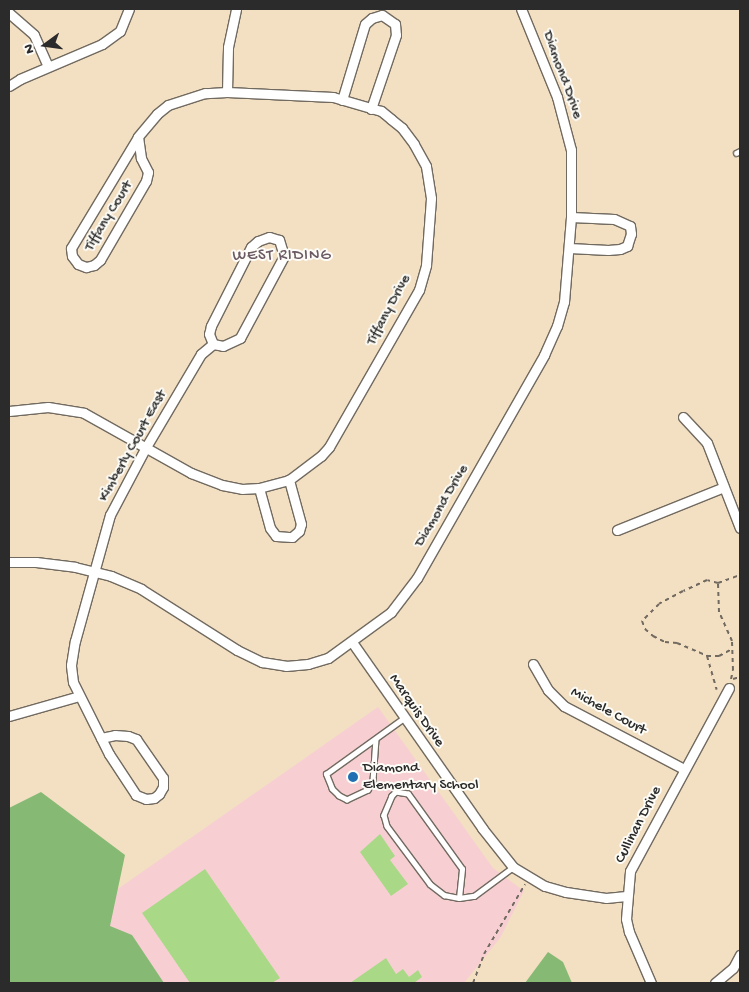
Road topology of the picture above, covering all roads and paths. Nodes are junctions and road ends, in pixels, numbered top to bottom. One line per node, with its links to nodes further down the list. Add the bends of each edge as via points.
1 (129, 9): 5 (street, via 120,30 102,44)
2 (236, 9): 7 (street, via 228,47)
3 (521, 9): 11 (street, Diamond Drive, via 558,97 568,132 572,168)
4 (9, 13): 5 (street, via 34,35)
5 (48, 66): 6 (street)
6 (9, 86)
7 (227, 92): 8 (street, Tiffany Drive); 10 (street, Tiffany Court, via 205,93 168,105)
8 (342, 100): 9 (street, Tiffany Drive); 9 (street, via 365,24 382,15 395,24 396,35)
9 (371, 109): 17 (street, Tiffany Drive, via 381,111 402,128 426,166 431,198 426,264 419,290 329,447)
10 (138, 138): 10 (street, Tiffany Court, via 71,248 78,264 86,267 100,260 146,181 148,172 141,158)
11 (571, 217): 12 (street, Diamond Drive); 12 (street, via 614,218 630,226 631,234 628,246 620,249)
12 (569, 248): 26 (street, Diamond Drive, via 564,302 544,355 417,578 391,612)
13 (213, 344): 13 (street, via 223,346 240,338 284,256 279,240 269,237 252,247 211,326 209,334); 16 (street, Kimberly Court East, via 201,354)
14 (9, 410): 16 (street, Tiffany Drive, via 48,407 84,413)
15 (684, 417): 18 (street, via 707,443)
16 (146, 447): 19 (street, Tiffany Drive, via 191,473 222,486); 23 (street, Kimberly Court East, via 110,515)
17 (289, 480): 19 (street, Tiffany Drive); 19 (street, via 300,524 299,531 292,537 276,536 270,528)
18 (724, 487): 20 (street); 21 (street)
19 (260, 488)
20 (740, 528)
21 (617, 530)
22 (9, 562): 23 (street, Diamond Drive, via 36,562)
23 (93, 571): 26 (street, Diamond Drive, via 141,589 237,650 262,662 286,666 308,664 328,658); 32 (street, Kimberly Court East, via 74,641 71,665)
24 (740, 575): 25 (path)
25 (718, 583): 27 (path, via 719,612 732,641); 28 (path, via 708,580 683,591 659,604 642,621 652,636)
26 (352, 642): 35 (street, Marquis Drive)
27 (732, 649): 28 (path, via 718,656); 30 (path, via 734,670 731,679)
28 (707, 656): 33 (path)
29 (533, 664): 38 (street, Michele Court, via 548,690 564,706)
30 (740, 678)
31 (729, 688): 33 (street, Cullinan Drive)
32 (79, 696): 34 (street); 36 (street, Kimberly Court East)
33 (721, 703): 38 (street, Cullinan Drive)
34 (9, 716)
35 (404, 718): 37 (lane); 39 (street, Marquis Drive)
36 (101, 738): 36 (street, Kimberly Court East, via 136,795 146,799 159,794 164,778 136,739 115,735)
37 (376, 738): 37 (lane, via 326,774 339,796 347,800 368,790 373,781)
38 (684, 769): 41 (street, Cullinan Drive, via 630,871)
39 (513, 867): 40 (street, Marquis Drive); 42 (lane, via 474,896)
40 (529, 878): 41 (street, Marquis Drive, via 566,892 606,898); 44 (path, via 484,954)
41 (626, 896): 45 (street, Cullinan Drive, via 626,919)
42 (459, 898): 42 (lane, via 462,869 408,794 396,792 384,815 387,826 430,884 444,895)
43 (740, 956): 46 (street, via 733,968)
44 (473, 983)
45 (652, 983)
46 (715, 983)

